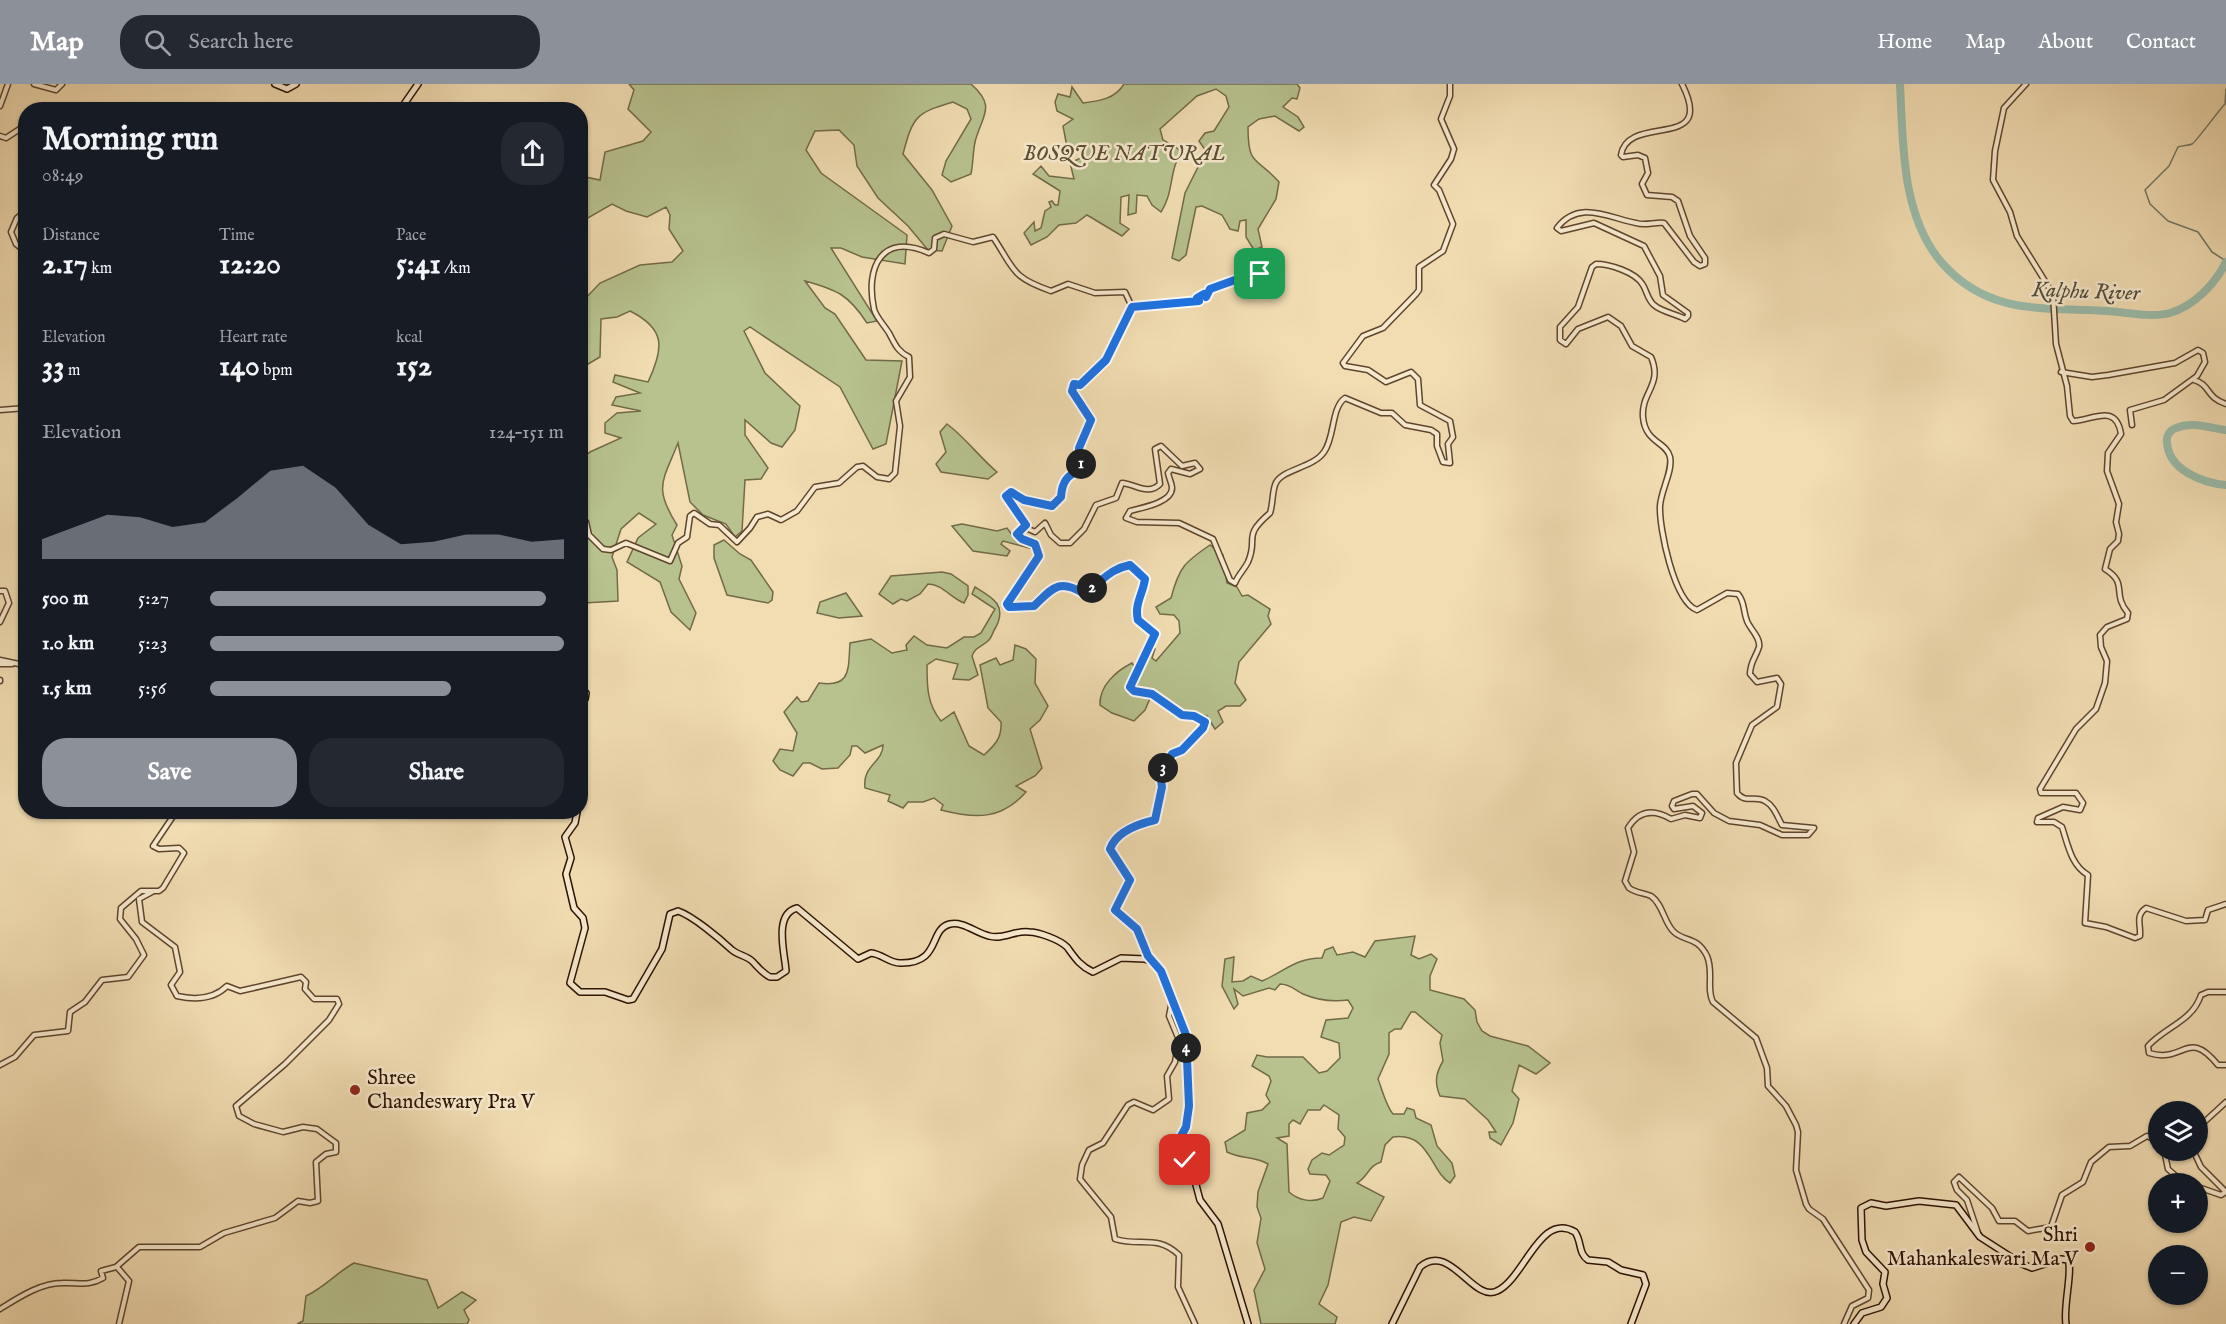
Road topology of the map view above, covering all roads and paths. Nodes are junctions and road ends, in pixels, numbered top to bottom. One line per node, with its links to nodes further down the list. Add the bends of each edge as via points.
1 (8, 84): 11 (street)
2 (34, 84): 3 (street, via 56,90)
3 (62, 84)
4 (275, 84): 5 (street, via 287,89)
5 (296, 84)
6 (418, 84): 10 (street)
7 (1450, 84): 24 (street, via 1441,119 1454,149 1434,185 1452,219 1451,233 1443,252 1419,267 1416,294 1383,328 1363,336 1343,363 1368,370 1386,382 1411,372 1418,379 1420,405 1450,421 1450,463 1443,462 1437,434 1431,430 1405,425 1392,413 1381,413 1346,398 1338,405 1332,436 1323,453 1303,468 1284,474 1275,485 1270,513 1251,534 1248,562 1235,583 1230,580 1213,539 1179,523 1126,518 1130,511 1160,502 1170,494 1171,469 1190,474 1200,469 1195,463 1182,466 1161,446 1155,449 1160,484 1146,490 1122,483 1116,498 1096,505 1084,529 1070,543 1060,543 1045,523 1035,532)
8 (1683, 84): 52 (street, via 1692,104 1686,119 1668,132 1641,133 1621,155 1645,158 1648,173 1642,184 1647,195 1678,201 1690,236 1705,258 1703,266 1694,262 1664,223 1635,223 1587,211 1567,218 1557,228 1561,231 1594,224 1644,246 1660,276 1663,295 1688,316 1685,319 1655,306 1642,282 1633,275 1596,264 1578,307 1560,327 1560,340 1566,344 1578,329 1608,317 1621,326 1632,346 1651,357 1656,376 1644,401 1642,416 1645,430 1666,449 1670,458 1660,508 1671,572 1687,604 1697,610 1727,593 1738,594 1748,624 1759,641 1750,674 1757,682 1777,678 1781,684 1777,707 1752,725 1736,763 1737,793 1746,800 1766,801 1782,825 1811,826 1813,832 1786,836 1760,825 1734,823 1714,813 1702,798 1692,794 1674,801 1672,806 1693,806 1702,813 1700,818 1684,815 1671,819 1649,812 1631,822 1628,828 1634,852 1625,881 1629,888 1656,902 1672,931 1700,946 1711,972 1709,995 1713,1002 1756,1038 1767,1068 1768,1086 1796,1125 1796,1170 1806,1204 1823,1219 1869,1290 1868,1298 1852,1306)
9 (2026, 84): 18 (street, via 2004,108 1993,180 2017,236 2048,283)
10 (406, 102)
11 (0, 106)
12 (18, 130): 13 (street, via 6,138)
13 (0, 136)
14 (18, 217): 15 (street, via 10,232)
15 (18, 246)
16 (1260, 257): 17 (street, via 1269,263 1269,271 1256,278 1239,277 1210,289 1206,297 1199,295 1199,301)
17 (1132, 307): 24 (street, via 1106,360 1080,385 1074,384 1072,391 1091,420 1079,448 1080,470 1069,474 1061,497 1052,506 1024,500 1011,492 1006,496); 25 (street, via 1125,292 1095,293 1068,284 1051,291 1033,285 1014,273 993,237 973,242 944,234 934,238 934,249 929,252 902,244 889,248 873,270 872,293 874,312 897,351 909,357 910,377 896,401 900,426 895,473 889,478 877,477 863,465 857,467 839,483 815,487 797,511 781,520 768,514 757,517 737,542 719,525 694,513 687,537 678,543 670,561 626,543 603,549)
18 (2061, 372): 19 (street, via 2092,377 2175,363 2192,352 2202,351 2205,362); 31 (street, via 2073,421 2106,415 2120,428 2121,434 2108,453 2107,471 2120,504 2116,522 2119,534 2104,569 2116,576 2120,603 2128,614 2127,619 2112,624 2100,635 2107,660 2105,683 2096,709 2076,729 2040,789 2041,793 2076,793 2083,803 2080,810 2063,807 2037,822 2054,822 2062,827 2071,856 2088,875 2085,923 2135,938 2140,936 2138,919 2146,908 2186,921 2205,920 2208,910)
19 (2193, 380): 20 (street, via 2204,384 2212,399); 23 (street, via 2164,400 2130,410)
20 (2226, 404)
21 (18, 409): 22 (street)
22 (0, 410)
23 (2133, 425)
24 (1024, 527): 32 (street, via 1017,534 1035,544 1039,556 1007,604 1009,607 1034,606 1054,587 1066,584 1083,593 1114,568 1130,565 1145,579 1137,604 1138,620 1155,634 1130,687 1152,694 1182,715 1205,722 1182,750 1172,754 1160,774 1162,787 1155,820 1122,833 1110,849 1130,880 1115,910 1137,929)
25 (588, 531)
26 (0, 591): 27 (street, via 5,591 9,603)
27 (0, 622)
28 (171, 819): 30 (street, via 153,846 179,848 184,853 165,885)
29 (576, 819): 32 (street, via 565,837 571,858 566,874 574,908 583,918 585,928 570,983 580,992 605,992 633,999 662,949 670,914 678,911 690,915 770,977 786,972 783,923 786,915 797,908 858,959 871,953 891,962 920,960 927,956 942,928 960,924 989,937 1035,933 1066,946 1077,962 1093,972 1121,958)
30 (152, 892): 35 (street, via 141,891 121,908 120,919 144,955 129,977 102,980 85,1002 70,1012 68,1031 34,1035 15,1057); 45 (street, via 139,899 142,922 175,947 180,972 171,985 177,996 201,998 218,995 227,987 240,991 301,977 314,999 337,999 339,1004 329,1020 269,1080 236,1106 239,1116 269,1128 284,1132 303,1127 317,1129 336,1143 336,1152 316,1162 318,1201 298,1201 275,1218 224,1233 200,1247 139,1247)
31 (2226, 904)
32 (1153, 962): 34 (street, via 1161,971)
33 (2226, 992): 36 (street, via 2201,995 2188,1017 2148,1046 2155,1055 2196,1046 2204,1048 2218,1065)
34 (1172, 1000): 48 (street, via 1168,1016 1179,1040 1175,1062 1167,1076 1169,1099 1153,1110 1134,1102 1128,1105 1103,1143 1089,1150 1080,1179 1111,1217 1115,1239 1160,1243 1179,1255 1178,1287); 49 (street, via 1186,1035 1187,1119 1180,1147 1192,1170 1200,1200 1218,1224)
35 (0, 1065)
36 (2226, 1065)
37 (2226, 1102): 38 (street)
38 (2208, 1118)
39 (2148, 1136): 44 (street, via 2130,1146 2109,1147 2091,1162 2083,1182 2062,1195 2051,1227 2028,1231 2014,1221 1999,1221 1992,1208 1959,1177 1954,1182 1967,1200)
40 (2198, 1161): 41 (street)
41 (2207, 1173)
42 (2208, 1174): 43 (street, via 2226,1192 2221,1195)
43 (2208, 1190)
44 (1980, 1237): 53 (street, via 1952,1202 1864,1206 1860,1214 1862,1240 1866,1252 1885,1272 1887,1298 1881,1307 1862,1313); 54 (street, via 2032,1268 2068,1260)
45 (116, 1266): 46 (street, via 100,1271 103,1278 92,1285 61,1283 34,1290); 47 (street, via 129,1281)
46 (0, 1309)
47 (119, 1324)
48 (1195, 1324)
49 (1248, 1324)
50 (1392, 1324): 51 (street, via 1425,1263 1435,1261 1453,1266 1473,1285 1496,1292 1520,1269 1545,1234 1560,1229 1575,1232 1580,1251 1588,1260 1643,1275 1646,1284)
51 (1631, 1324)
52 (1844, 1324)
53 (1854, 1324)
54 (2066, 1324)

